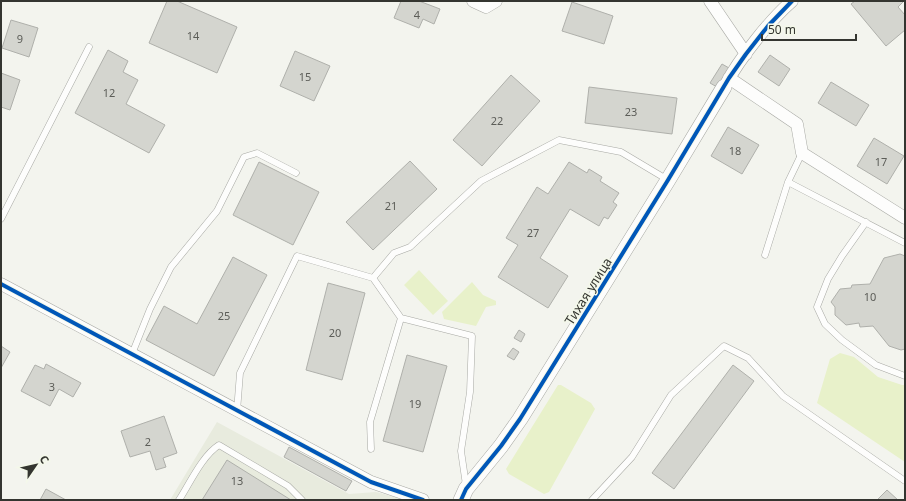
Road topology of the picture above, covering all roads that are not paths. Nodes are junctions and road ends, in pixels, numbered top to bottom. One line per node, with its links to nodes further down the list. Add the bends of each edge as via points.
1 (473, 1): 2 (street, via 486,7)
2 (496, 1)
3 (710, 1): 6 (street)
4 (792, 1): 6 (street)
5 (89, 47): 13 (lane)
6 (746, 54): 7 (street)
7 (726, 82): 8 (street, via 797,124); 10 (street, Тихая улица)
8 (802, 153): 11 (lane); 12 (street)
9 (296, 173): 20 (lane, via 257,153 244,158 217,211 171,267)
10 (668, 180): 17 (lane, via 621,152 559,140 481,181 410,247 394,253); 25 (street, Тихая улица, via 520,418)
11 (788, 182): 14 (lane); 16 (lane)
12 (905, 218)
13 (1, 219)
14 (866, 222): 15 (lane); 21 (lane, via 828,279 817,307 825,324 842,340 876,365)
15 (905, 243)
16 (765, 255)
17 (373, 278): 19 (lane); 22 (lane, via 297,256 240,374)
18 (1, 284): 20 (street)
19 (401, 318): 23 (lane, via 370,422); 25 (lane, via 472,336 470,392 461,452)
20 (132, 354): 22 (street)
21 (905, 376)
22 (238, 411): 28 (street, via 372,482)
23 (371, 449)
24 (905, 481): 29 (lane, via 783,396 748,358 724,346 671,395 632,457)
25 (464, 494)
26 (179, 500): 27 (lane, via 200,466 219,444 288,486)
27 (302, 500)
28 (423, 500)
29 (592, 500)

